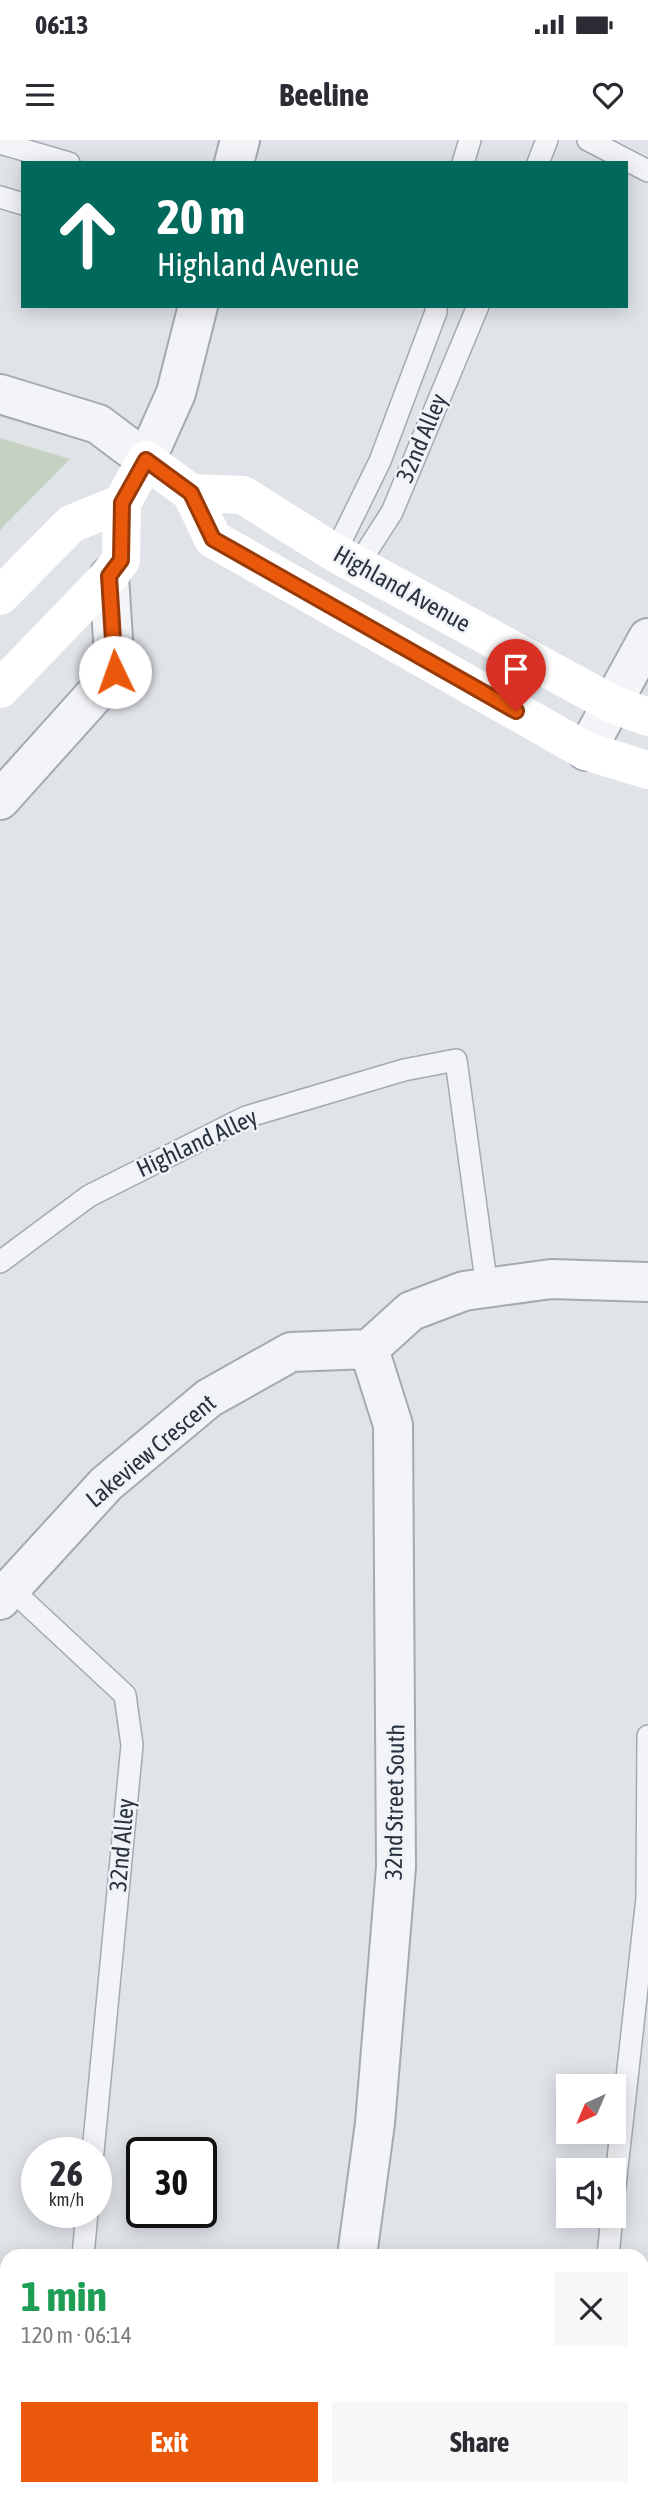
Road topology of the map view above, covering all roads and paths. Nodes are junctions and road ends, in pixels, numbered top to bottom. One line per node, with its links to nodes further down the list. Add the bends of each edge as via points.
1 (240, 140): 7 (street)
2 (470, 140): 8 (lane)
3 (547, 140): 9 (lane)
4 (588, 140): 10 (lane)
5 (0, 143): 6 (lane)
6 (62, 161)
7 (235, 161)
8 (464, 161)
9 (539, 161)
10 (648, 171)
11 (0, 197): 12 (lane)
12 (21, 203)
13 (197, 308): 17 (street, via 176,393)
14 (436, 308): 20 (lane)
15 (477, 308): 20 (lane, 32nd Alley, via 392,512)
16 (0, 394): 17 (street, via 98,425)
17 (146, 460): 18 (street, Highland Avenue); 19 (street)
18 (191, 493): 20 (street, Highland Avenue, via 243,495); 27 (street, Highland Avenue, via 213,539)
19 (122, 503): 21 (street, via 121,560); 22 (street, via 71,524)
20 (346, 559): 25 (street, Highland Avenue)
21 (109, 576): 24 (street); 29 (street, via 115,672)
22 (0, 596)
23 (648, 638): 25 (street)
24 (0, 689)
25 (612, 704): 26 (street, Highland Avenue); 27 (street)
26 (648, 717)
27 (586, 751): 28 (street, Highland Avenue)
28 (648, 770)
29 (0, 800)
30 (0, 1262): 32 (lane, Highland Alley, via 89,1196 246,1116 404,1070 456,1060)
31 (648, 1282): 32 (street, via 551,1279)
32 (487, 1288): 33 (street, via 464,1291 411,1311)
33 (369, 1349): 34 (street, Lakeview Crescent, via 291,1352 209,1398 106,1485); 41 (street, 32nd Street South, via 393,1425 396,1867 375,2123)
34 (5, 1594): 36 (lane, 32nd Alley, via 125,1695 132,1745)
35 (648, 1736): 37 (lane, via 647,1898)
36 (94, 2137)
37 (618, 2158)
38 (86, 2228): 40 (lane)
39 (611, 2228): 42 (lane)
40 (84, 2249)
41 (358, 2249)
42 (609, 2249)

